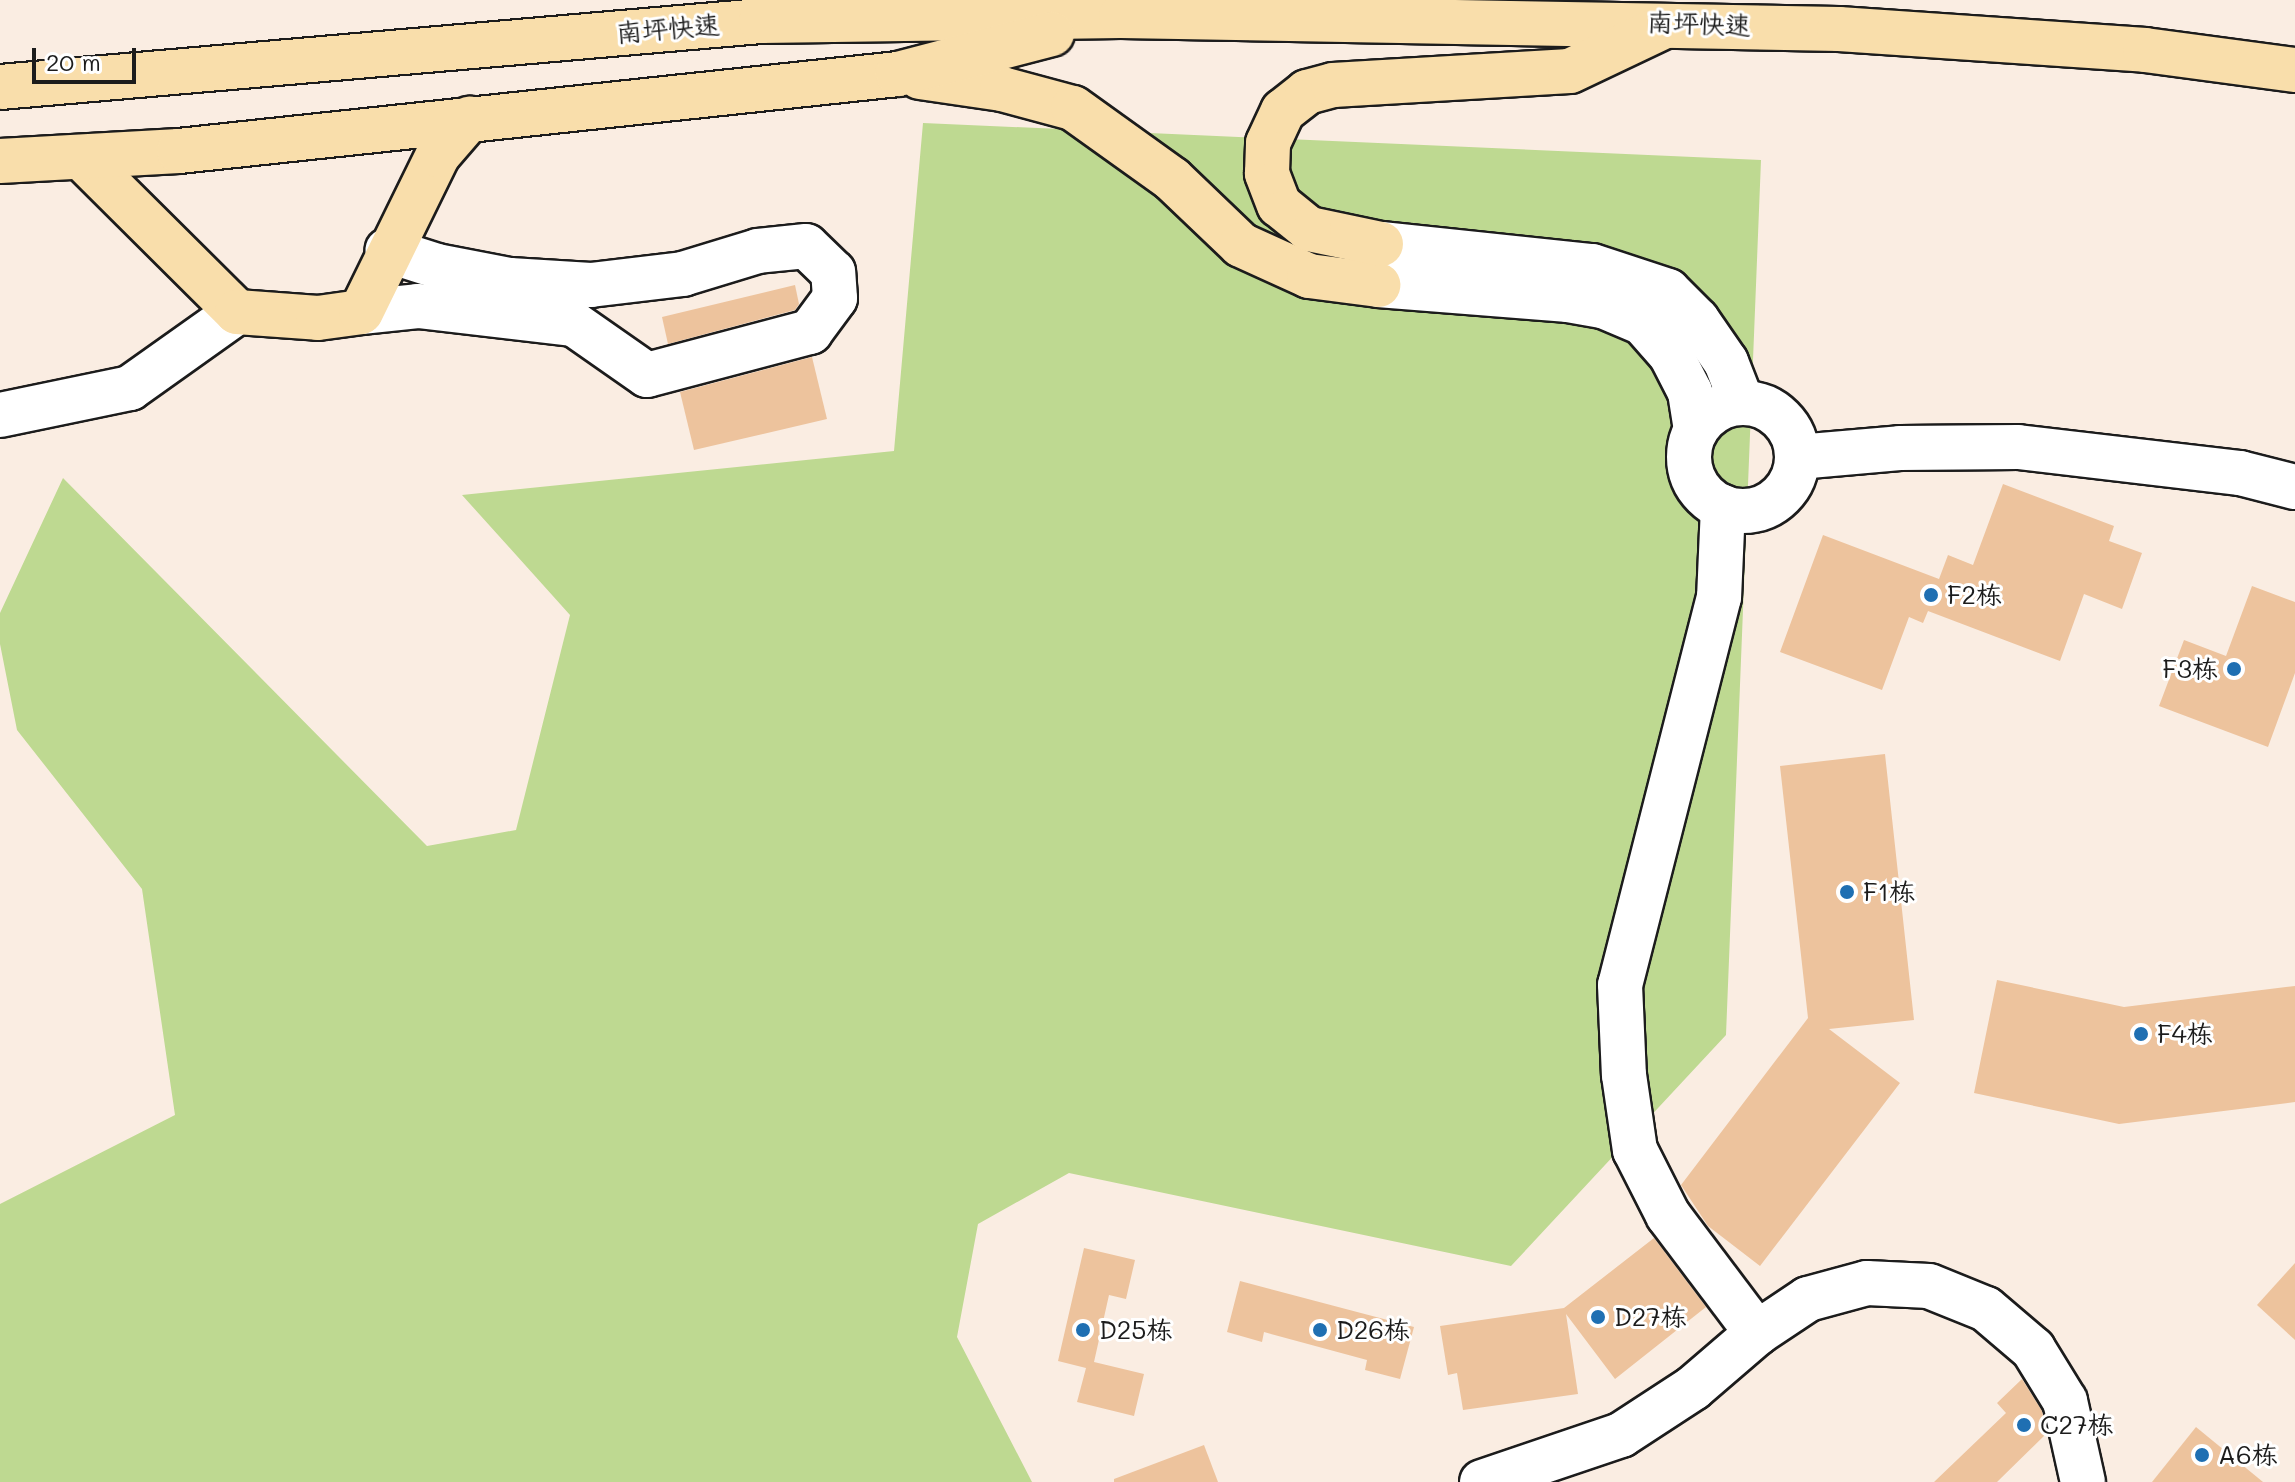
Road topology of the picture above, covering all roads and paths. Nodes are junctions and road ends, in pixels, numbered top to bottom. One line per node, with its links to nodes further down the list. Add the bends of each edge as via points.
1 (1121, 16): 2 (highway, 南坪快速); 4 (highway); 5 (highway, 南坪快速, via 761,21)
2 (1673, 23): 3 (highway, 南坪快速, via 2145,50); 10 (highway, via 1570,71 1333,85 1307,92 1283,111 1268,143 1267,173 1279,205 1309,229)
3 (2295, 70)
4 (898, 74): 6 (highway); 10 (highway, via 1002,89 1073,108 1172,179 1241,245 1309,276)
5 (0, 87)
6 (469, 119): 7 (highway); 9 (highway, via 438,155)
7 (81, 157): 8 (highway); 11 (highway)
8 (0, 161)
9 (387, 250): 12 (highway); 12 (street, via 510,280 591,285 683,274 758,251 806,246 833,272 835,298 810,332 647,375 574,324 418,306)
10 (1380, 265): 13 (street, via 1592,266 1668,291 1697,320 1726,362); 15 (street, via 1603,306 1643,323 1671,355 1690,392)
11 (237, 312): 12 (highway, via 318,318); 14 (street, via 130,388)
12 (361, 312)
13 (1742, 403): 15 (street, via 1724,406); 16 (street, via 1766,409 1786,424)
14 (0, 415)
15 (1696, 430): 18 (street, via 1689,466 1707,498)
16 (1798, 457): 17 (street, via 1900,448 2018,447 2240,473); 18 (street, via 1787,489 1775,501 1759,510)
17 (2295, 487)
18 (1723, 507): 19 (street, via 1719,597 1620,985 1624,1075 1635,1150 1668,1215)
19 (1757, 1333): 20 (street, via 1693,1388 1621,1435); 21 (street, via 1808,1299 1867,1283 1929,1286 1986,1309 2033,1349 2065,1401)
20 (1482, 1482)
21 (2083, 1482)

